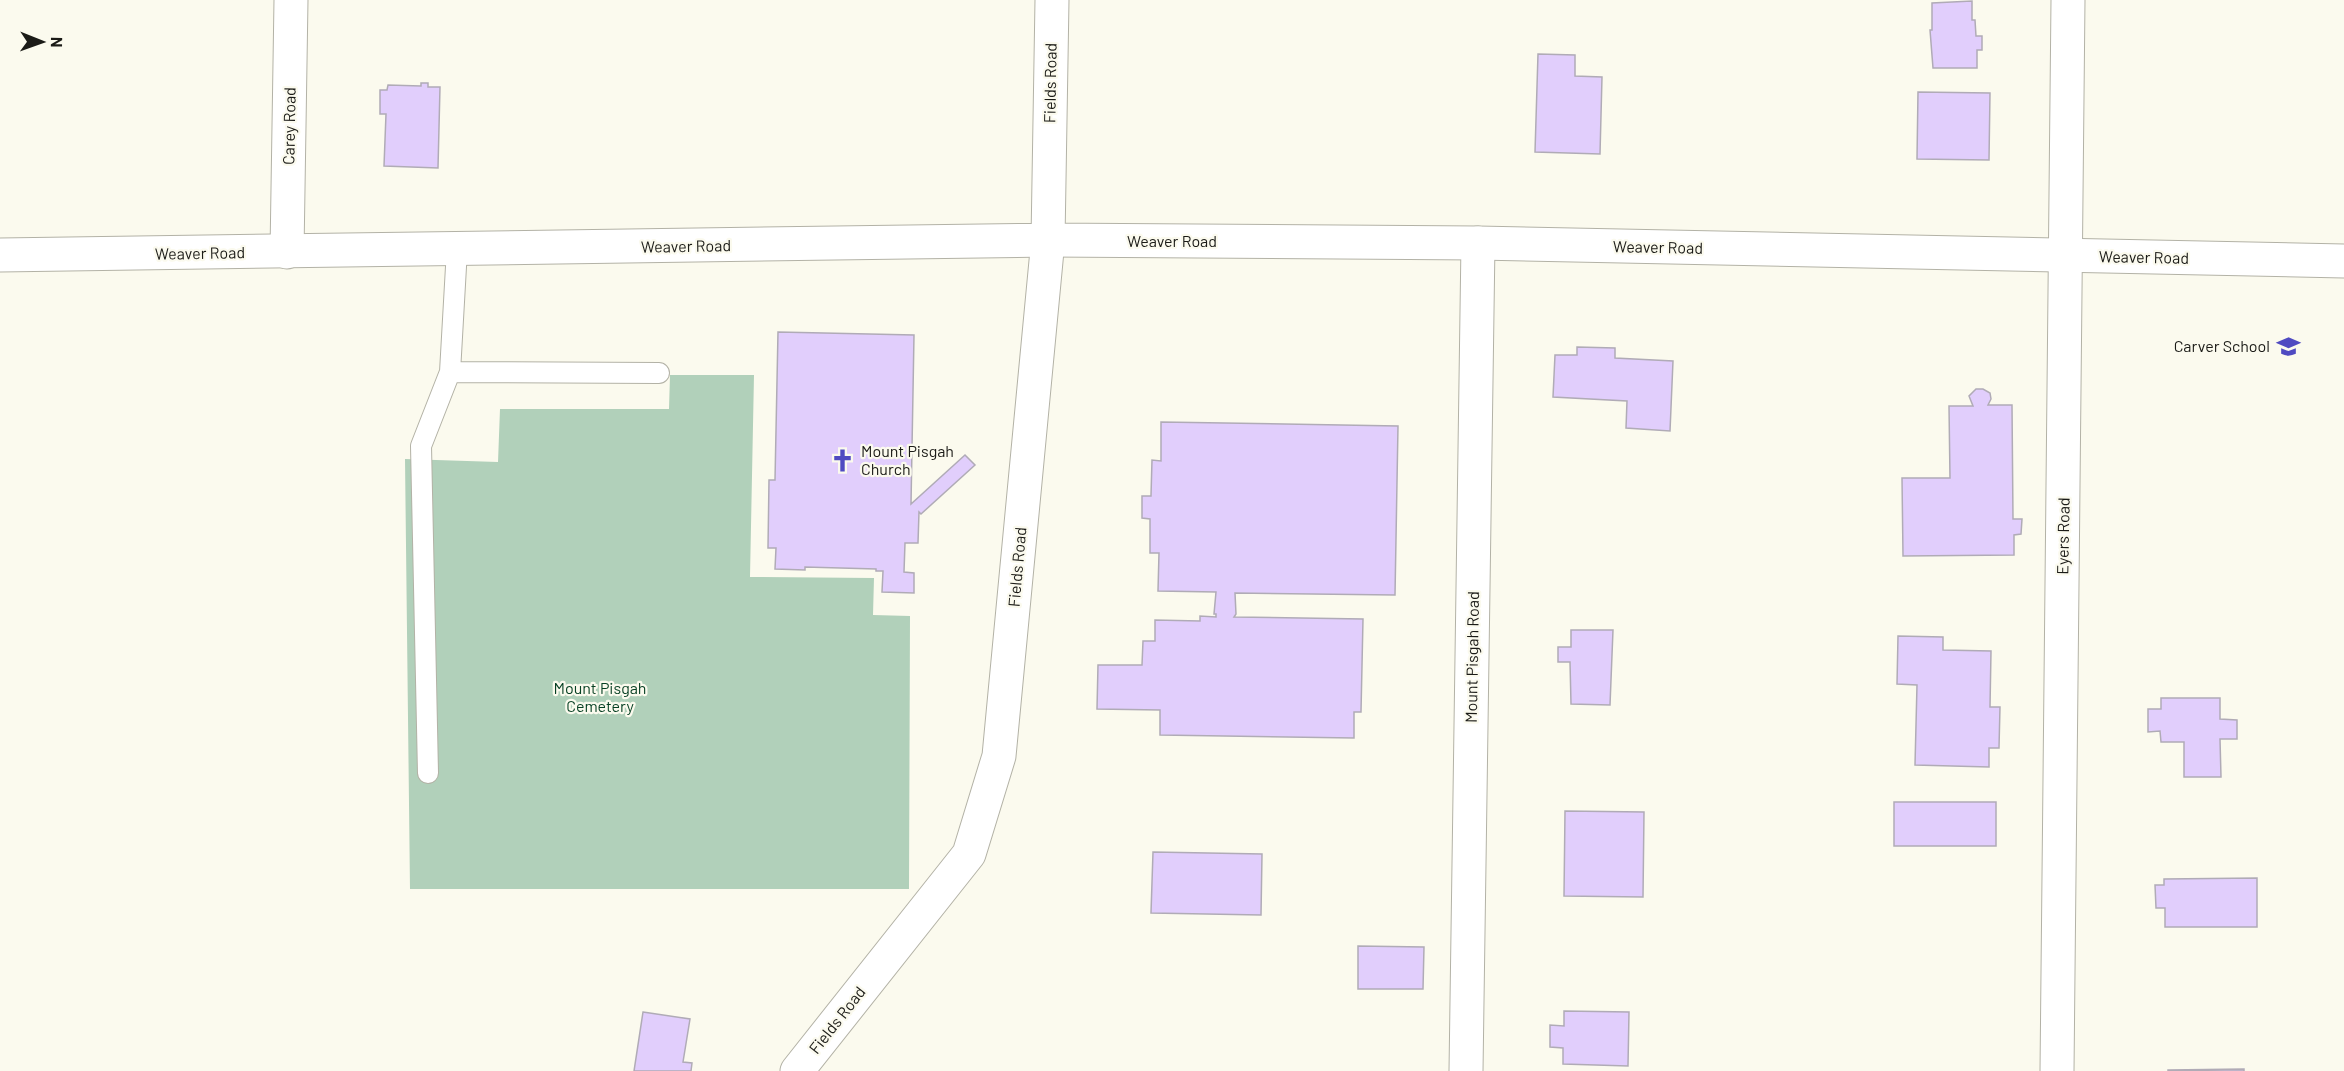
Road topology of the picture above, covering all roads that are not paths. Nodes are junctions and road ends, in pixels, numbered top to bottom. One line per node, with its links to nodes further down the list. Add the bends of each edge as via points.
1 (291, 0): 7 (street, Carey Road)
2 (1052, 0): 4 (street, Fields Road)
3 (2068, 0): 9 (street, Eyers Road)
4 (1048, 240): 5 (street, Weaver Road); 6 (street, Weaver Road); 14 (street, Fields Road, via 996,767 969,854)
5 (1478, 243): 9 (street, Weaver Road); 15 (street, Mount Pisgah Road)
6 (457, 249): 7 (street, Weaver Road); 11 (lane)
7 (287, 252): 8 (street, Weaver Road)
8 (0, 255)
9 (2066, 256): 10 (street, Weaver Road); 16 (street, Eyers Road)
10 (2344, 261)
11 (450, 372): 12 (lane); 13 (lane, via 421,446)
12 (659, 372)
13 (428, 773)
14 (797, 1071)
15 (1466, 1071)
16 (2057, 1071)

